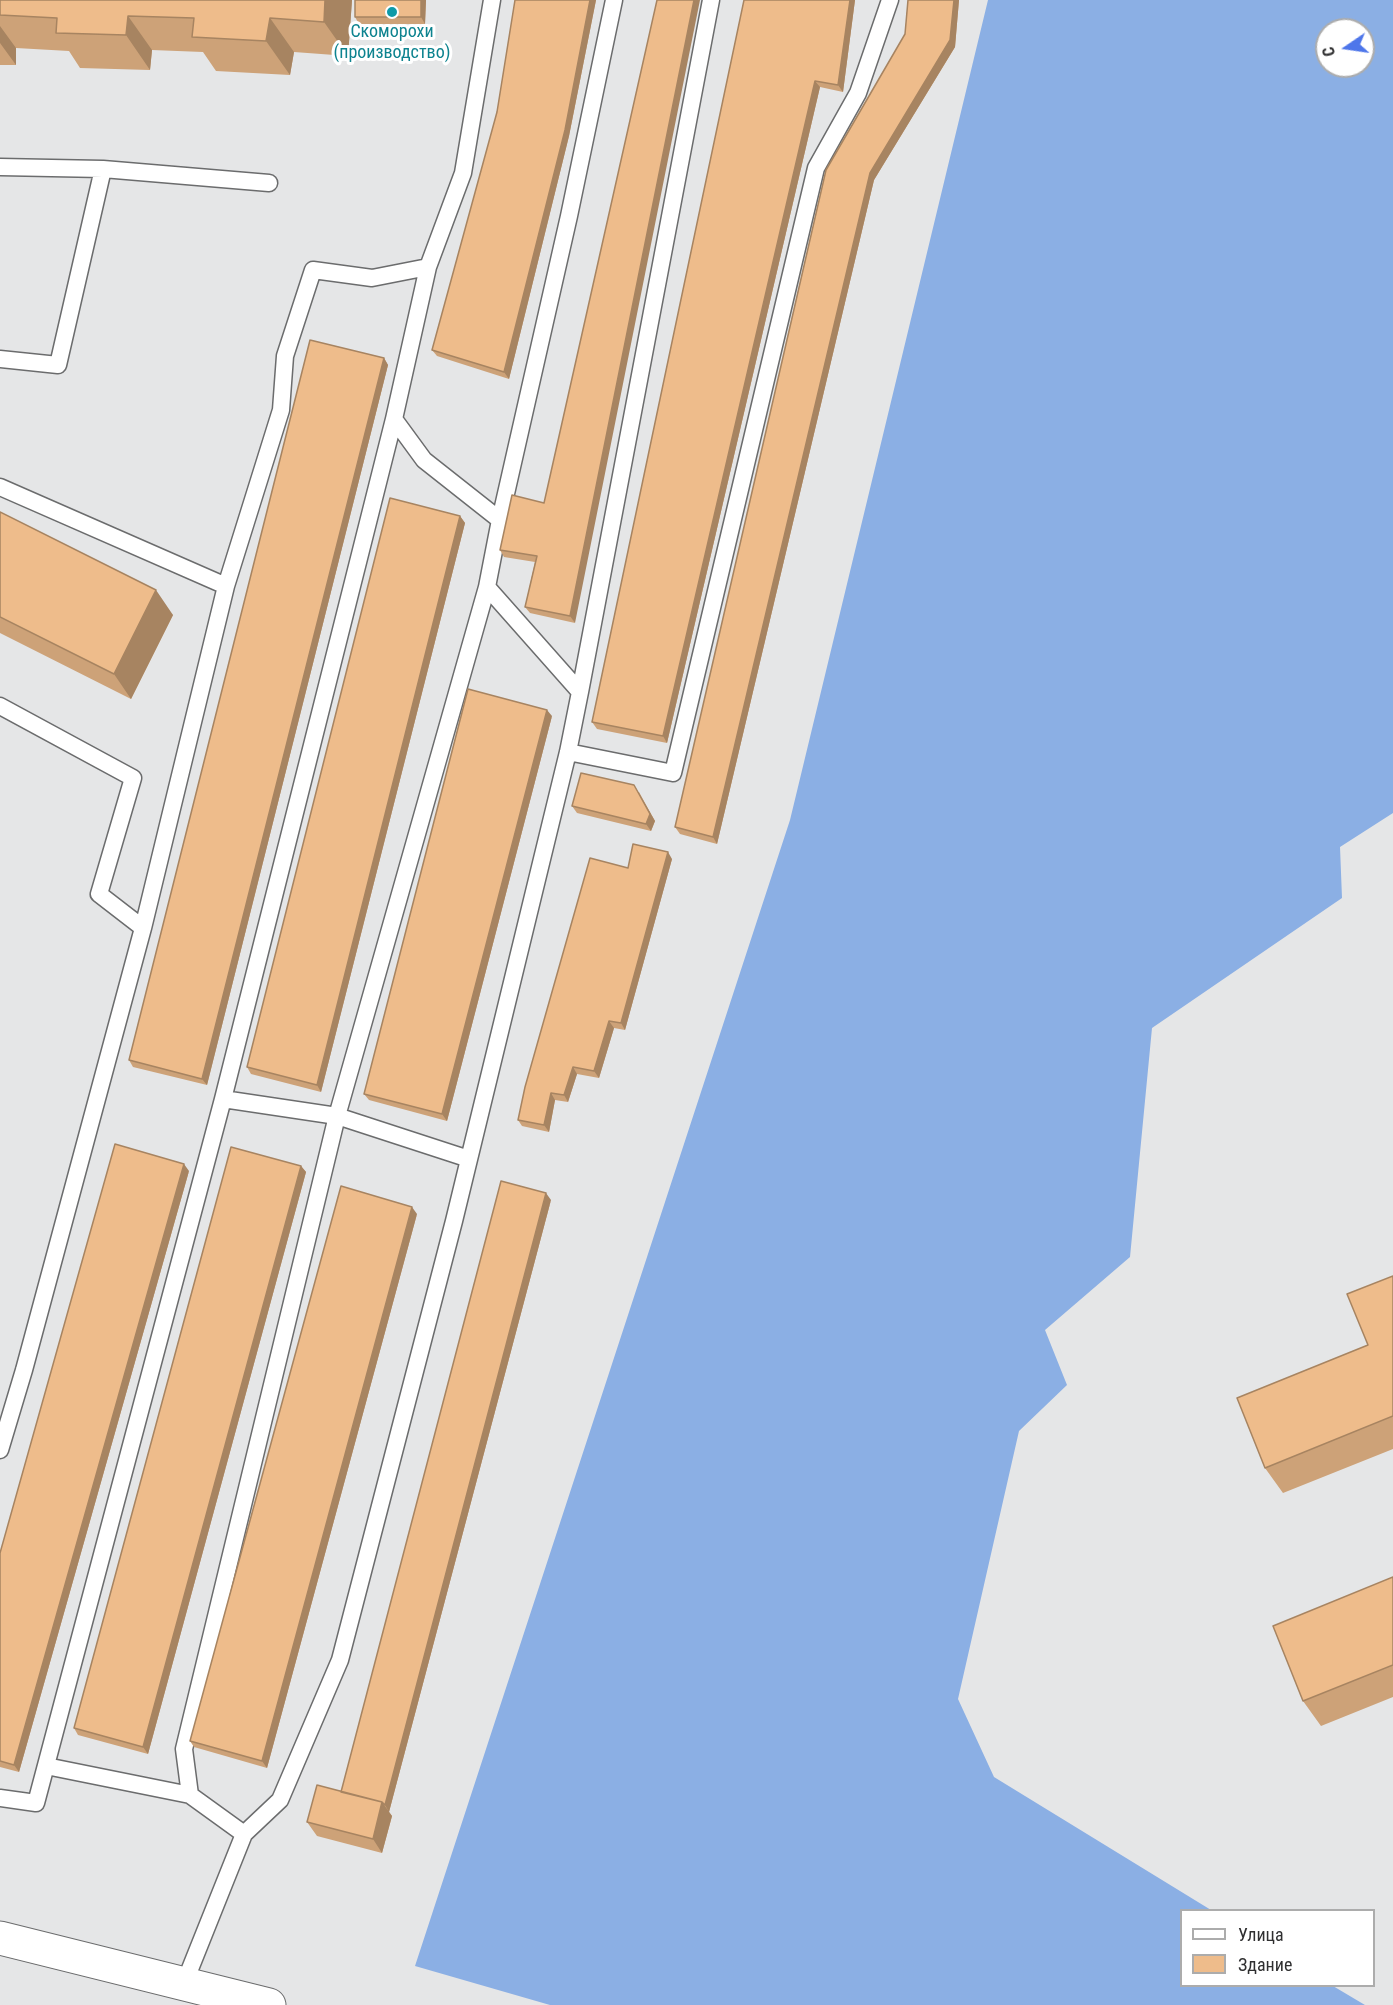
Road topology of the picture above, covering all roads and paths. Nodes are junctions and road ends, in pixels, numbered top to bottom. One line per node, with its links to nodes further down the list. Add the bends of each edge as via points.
1 (492, 0): 8 (lane, via 463,173)
2 (614, 0): 12 (lane)
3 (711, 0): 15 (lane)
4 (890, 0): 17 (lane, via 858,93 816,168 673,773)
5 (0, 167): 6 (lane)
6 (103, 169): 7 (lane); 9 (lane, via 58,365)
7 (269, 183)
8 (428, 267): 10 (lane); 13 (lane, via 372,278 313,270 285,356 281,411)
9 (0, 359)
10 (394, 419): 12 (lane, via 424,460); 19 (lane)
11 (0, 487): 13 (lane)
12 (500, 520): 14 (lane)
13 (226, 586): 18 (lane)
14 (487, 587): 15 (lane); 20 (lane)
15 (580, 692): 17 (lane)
16 (0, 706): 18 (lane, via 133,777 99,894)
17 (568, 752): 21 (lane)
18 (143, 928): 22 (lane)
19 (223, 1099): 20 (lane); 23 (lane)
20 (337, 1116): 21 (lane); 24 (lane, via 184,1749)
21 (469, 1159): 26 (lane, via 340,1660 280,1800)
22 (0, 1450)
23 (46, 1766): 24 (lane); 25 (lane, via 36,1803)
24 (190, 1795): 26 (lane)
25 (0, 1798)
26 (244, 1834): 28 (lane)
27 (0, 1938): 28 (street)
28 (184, 1984): 29 (street)
29 (269, 2005)

